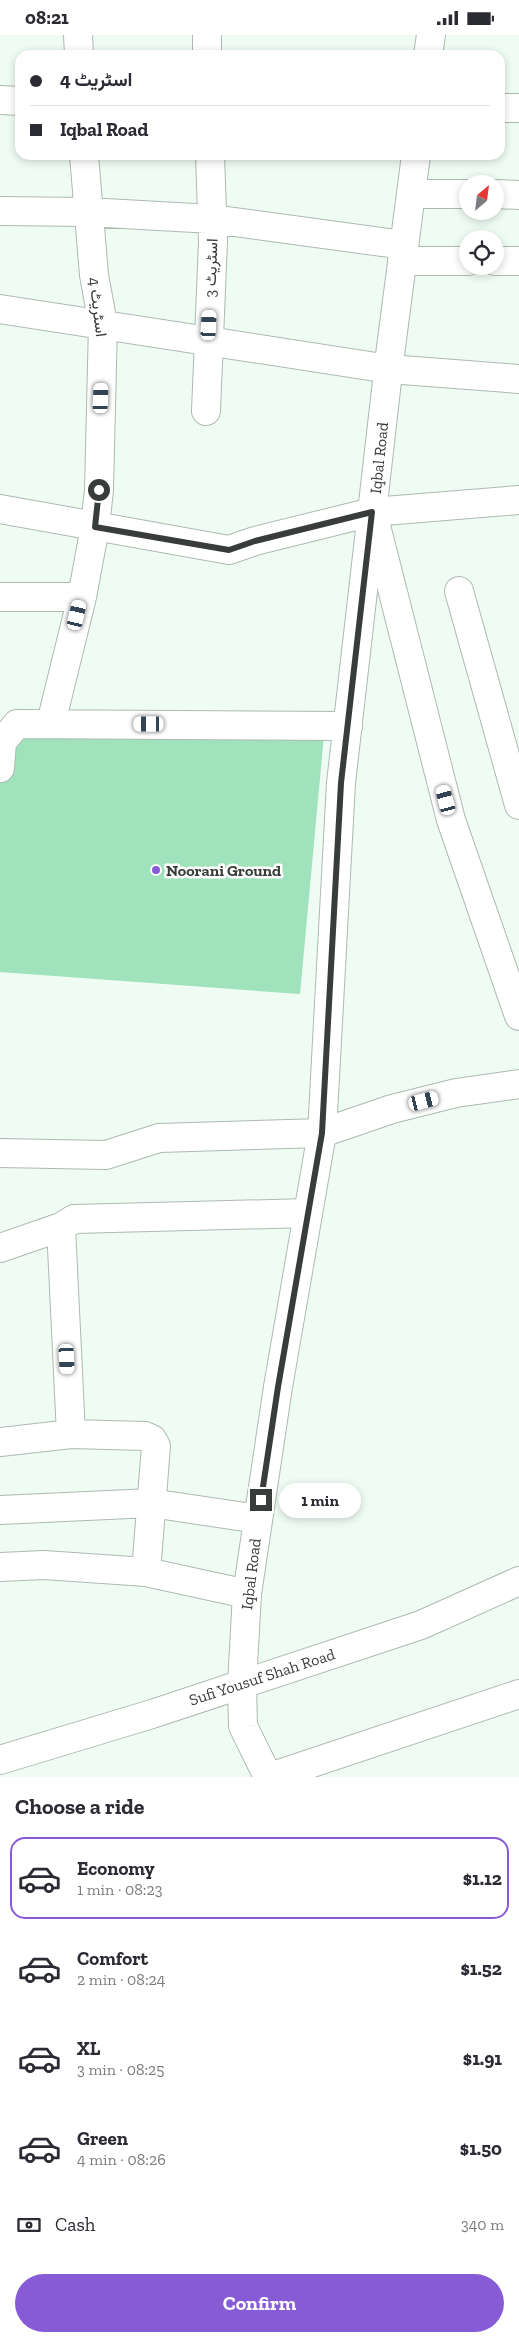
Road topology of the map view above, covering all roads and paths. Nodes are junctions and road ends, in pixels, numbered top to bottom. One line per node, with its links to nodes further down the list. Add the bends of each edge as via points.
1 (78, 35): 4 (street)
2 (207, 35): 5 (street)
3 (431, 35): 6 (street)
4 (79, 50)
5 (207, 50)
6 (429, 50)
7 (0, 100): 8 (street)
8 (15, 101)
9 (505, 108): 10 (street)
10 (519, 108)
11 (84, 160): 19 (street, اسٹریٹ 4)
12 (210, 160): 20 (street, اسٹریٹ 3)
13 (415, 160): 14 (street, Iqbal Road)
14 (411, 193): 15 (street); 21 (street, Iqbal Road)
15 (459, 194)
16 (504, 194): 17 (street)
17 (519, 195)
18 (0, 211): 19 (street)
19 (88, 212): 20 (street); 26 (street, اسٹریٹ 4)
20 (212, 219): 21 (street); 27 (street, اسٹریٹ 3)
21 (403, 253): 22 (street); 28 (street, Iqbal Road)
22 (459, 260)
23 (504, 261): 24 (street)
24 (519, 261)
25 (0, 309): 26 (street)
26 (103, 324): 27 (street); 34 (street, اسٹریٹ 4, via 99,490)
27 (208, 341): 28 (street); 30 (street, اسٹریٹ 3)
28 (389, 369): 29 (street); 33 (street, Iqbal Road)
29 (519, 379)
30 (206, 411)
31 (518, 506): 33 (street)
32 (0, 509): 34 (street)
33 (372, 512): 34 (street, via 229,550); 39 (street, Iqbal Road); 42 (street, via 451,820)
34 (95, 527): 37 (street, اسٹریٹ 4)
35 (459, 591): 41 (street)
36 (0, 597): 37 (street)
37 (82, 597): 38 (street, اسٹریٹ 4)
38 (52, 723): 39 (street); 40 (street, via 17,723)
39 (348, 726): 44 (street, Iqbal Road, via 341,792)
40 (1, 751)
41 (519, 805)
42 (519, 1016)
43 (519, 1084): 44 (street, via 456,1093 392,1109)
44 (322, 1133): 45 (street, via 159,1138 106,1155); 46 (street, Iqbal Road)
45 (0, 1153)
46 (308, 1213): 47 (street, via 74,1219); 53 (street, Iqbal Road)
47 (61, 1227): 48 (street); 49 (street)
48 (0, 1247)
49 (71, 1434): 50 (street); 51 (street, via 145,1436 152,1439 156,1446)
50 (0, 1442)
51 (151, 1503): 52 (street); 53 (street); 55 (street)
52 (0, 1510)
53 (258, 1519): 57 (street, Iqbal Road)
54 (0, 1567): 55 (street, via 44,1565)
55 (146, 1572): 57 (street)
56 (519, 1581): 58 (street, Sufi Yousuf Shah Road, via 421,1625)
57 (247, 1594): 58 (street, Iqbal Road)
58 (242, 1684): 60 (street, Sufi Yousuf Shah Road); 61 (street, Iqbal Road, via 243,1726)
59 (519, 1694): 61 (street)
60 (0, 1760)
61 (269, 1777)

